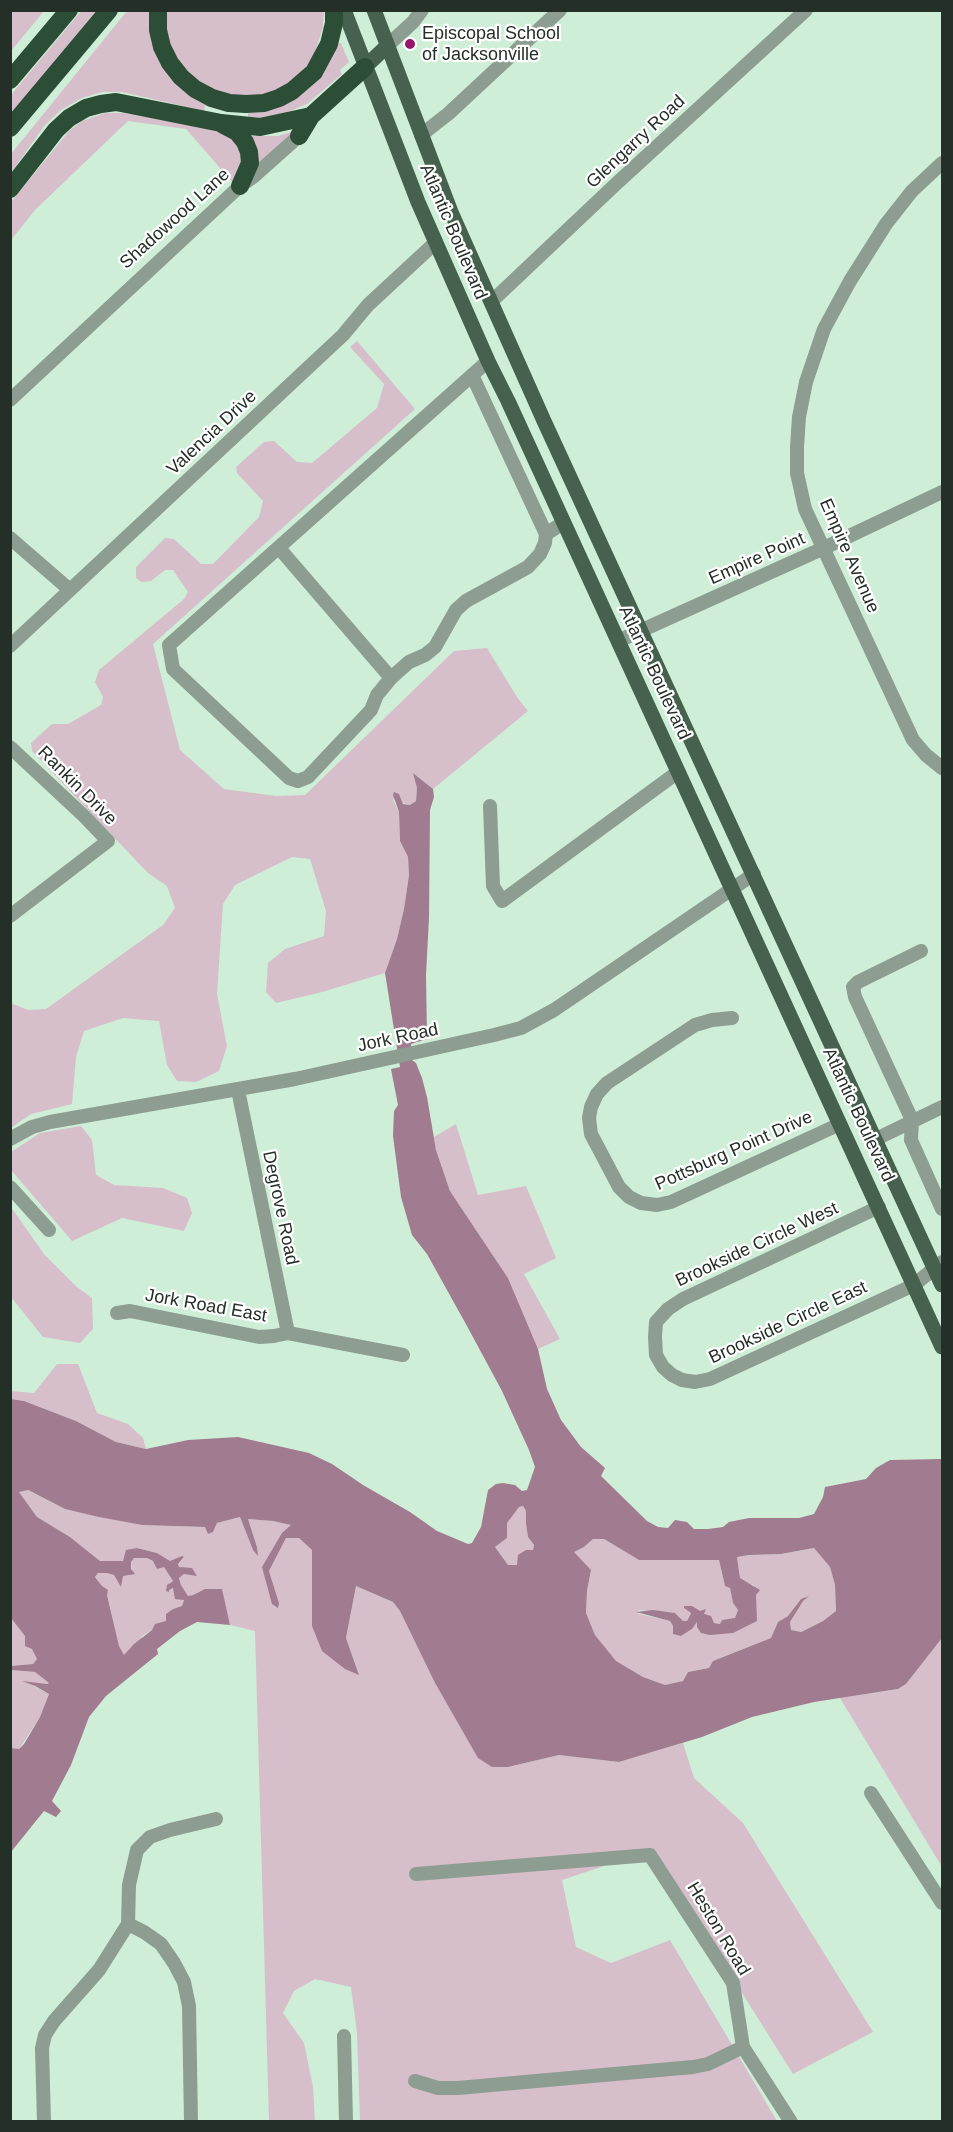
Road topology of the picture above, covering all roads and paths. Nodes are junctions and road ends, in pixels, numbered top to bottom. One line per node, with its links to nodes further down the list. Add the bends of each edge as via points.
1 (69, 10): 12 (highway)
2 (109, 10): 15 (highway)
3 (158, 10): 4 (highway, via 162,47 180,76 212,98 246,104 279,98 314,72 329,45)
4 (334, 10)
5 (344, 10): 11 (main road, Atlantic Boulevard)
6 (374, 10): 10 (main road, Atlantic Boulevard)
7 (422, 10): 10 (street)
8 (560, 10): 16 (street)
9 (806, 10): 22 (street, Glengarry Road)
10 (387, 46): 11 (main road); 16 (main road, Atlantic Boulevard)
11 (365, 67): 13 (highway, Shadowood Lane); 21 (main road, Atlantic Boulevard)
12 (10, 80)
13 (311, 116): 14 (highway, via 260,127); 17 (highway, Shadowood Lane)
14 (221, 123): 19 (highway, via 237,132 249,152 250,163); 20 (highway, via 116,102 86,108 56,130)
15 (10, 128)
16 (421, 135): 22 (main road, Atlantic Boulevard)
17 (299, 136): 19 (street, Shadowood Lane)
18 (942, 163): 31 (street, Empire Avenue, via 912,191 886,224 825,329 809,372 799,417 797,473 805,509)
19 (240, 186): 25 (street, Shadowood Lane)
20 (10, 189)
21 (435, 243): 23 (main road, Atlantic Boulevard); 32 (street, Valencia Drive, via 368,305 343,335)
22 (491, 302): 33 (main road, Atlantic Boulevard)
23 (488, 361): 24 (street); 27 (main road, Atlantic Boulevard)
24 (472, 375): 28 (street); 30 (street)
25 (10, 400)
26 (942, 492): 31 (street, Empire Point)
27 (563, 523): 28 (street); 34 (main road, Atlantic Boulevard)
28 (546, 534): 36 (street, via 540,554 528,567 466,601 456,610 435,647)
29 (10, 538): 32 (street)
30 (279, 548): 36 (street); 36 (street, via 169,645 173,669 290,778 298,781 308,777 371,710)
31 (824, 548): 33 (street, Empire Point); 38 (street, Empire Avenue, via 913,740)
32 (70, 590): 35 (street, Valencia Drive)
33 (642, 631): 34 (street, Empire Point); 41 (main road, Atlantic Boulevard)
34 (618, 641): 39 (main road, Atlantic Boulevard)
35 (10, 646)
36 (391, 678)
37 (10, 747): 43 (street, Rankin Drive, via 108,841)
38 (942, 768)
39 (678, 772): 40 (street, via 502,901 493,886); 42 (main road, Atlantic Boulevard)
40 (490, 806)
41 (754, 874): 42 (street, Jork Road); 50 (main road, Atlantic Boulevard)
42 (732, 889): 46 (street, Jork Road, via 554,1010 521,1028); 49 (main road, Atlantic Boulevard)
43 (10, 916)
44 (921, 951): 48 (street, via 854,987 855,997)
45 (732, 1018): 49 (street, Pottsburg Point Drive, via 695,1025 607,1083 597,1094 589,1118 591,1134 619,1187 629,1197 647,1204 671,1202)
46 (238, 1090): 51 (street, Jork Road, via 50,1122); 61 (street, Degrove Road)
47 (942, 1107): 48 (street)
48 (912, 1120): 50 (street); 54 (street, via 911,1140)
49 (840, 1124): 53 (main road, Atlantic Boulevard)
50 (876, 1138): 56 (main road, Atlantic Boulevard)
51 (10, 1139)
52 (10, 1187): 55 (street)
53 (879, 1207): 57 (main road, Atlantic Boulevard); 60 (street, Brookside Circle West, via 683,1299)
54 (942, 1209)
55 (49, 1230)
56 (939, 1265): 57 (street, Brookside Circle East); 58 (main road, Atlantic Boulevard)
57 (914, 1285): 60 (street, Brookside Circle East, via 710,1379 695,1382 672,1375 663,1367 656,1354); 62 (main road, Atlantic Boulevard)
58 (942, 1285)
59 (117, 1313): 61 (street, Jork Road East, via 130,1311 259,1337)
60 (656, 1322)
61 (288, 1333): 63 (street, Jork Road East)
62 (942, 1347)
63 (403, 1355)
64 (871, 1792): 67 (street)
65 (216, 1819): 68 (street, via 150,1837 137,1850 129,1885)
66 (416, 1874): 70 (street, Heston Road, via 650,1855 733,1983)
67 (942, 1903)
68 (128, 1924): 72 (street, via 99,1970 45,2035); 73 (street, via 161,1944 184,1982 189,2006)
69 (344, 2036): 74 (street)
70 (742, 2047): 71 (street, via 693,2067 458,2088 438,2088); 75 (street, Heston Road)
71 (416, 2081)
72 (44, 2121)
73 (191, 2121)
74 (346, 2121)
75 (791, 2121)

